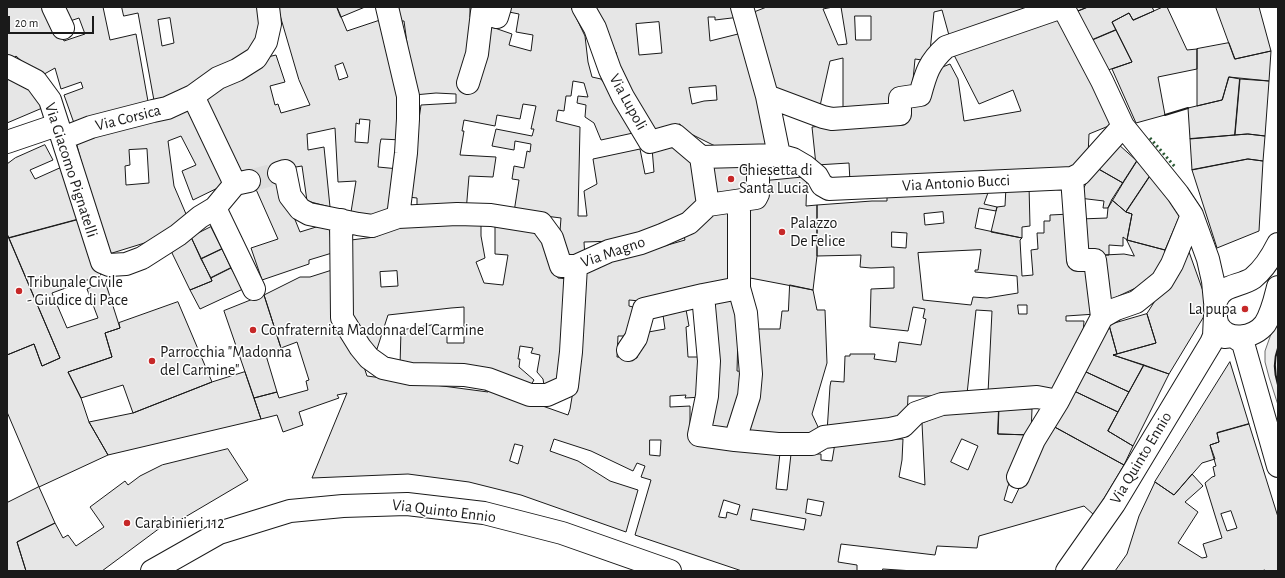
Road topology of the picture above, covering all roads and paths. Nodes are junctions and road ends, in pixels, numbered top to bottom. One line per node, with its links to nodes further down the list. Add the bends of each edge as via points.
1 (53, 7): 8 (street)
2 (268, 7): 11 (street, Via Corsica, via 270,24 266,42 256,58 218,78)
3 (387, 7): 25 (street, via 408,96 406,153)
4 (583, 7): 17 (street, Via Lupoli, via 595,28 623,97 650,142 675,135)
5 (742, 7): 12 (street)
6 (1062, 7): 12 (street, via 946,46 937,54 926,72 920,95 900,98 900,114 832,119); 13 (street)
7 (503, 16): 10 (street, via 482,12 477,54)
8 (63, 28)
9 (7, 66): 14 (street, Via Giacomo Pignatelli, via 36,81 50,100)
10 (468, 83)
11 (193, 96): 14 (street, Via Corsica, via 167,108 91,127); 23 (street, via 242,182)
12 (767, 96): 16 (street)
13 (1123, 126): 20 (street, via 1080,174); 24 (street)
14 (60, 131): 15 (street, Via Corsica); 23 (street, Via Giacomo Pignatelli, via 102,262 126,264 142,258)
15 (7, 142)
16 (779, 155): 18 (street); 20 (street, Via Antonio Bucci, via 805,166 817,176 822,186 829,189)
17 (701, 157): 18 (street); 22 (street)
18 (758, 157): 21 (street, via 758,194 756,198)
19 (279, 173): 26 (street, via 285,171 290,196 300,209 309,214)
20 (1072, 178): 34 (street, via 1078,260 1095,260)
21 (740, 201): 22 (street); 29 (street)
22 (708, 205): 28 (street, Via Magno, via 689,223 641,243 609,251)
23 (215, 208): 30 (street)
24 (1192, 215): 33 (street, via 1208,259); 34 (street, via 1172,264 1162,281 1136,302)
25 (398, 217): 26 (street, via 372,226); 28 (street, Via Magno, via 491,215 541,223 552,238 560,266)
26 (341, 220): 28 (street, via 342,318 369,358 382,368 411,374 464,375 488,379 530,395 547,395 567,386)
27 (1278, 244): 33 (street, via 1253,278 1221,292)
28 (576, 266)
29 (739, 288): 32 (street); 39 (street, via 746,313 751,374 749,396)
30 (254, 289)
31 (1277, 291): 35 (street, via 1264,325 1250,335)
32 (703, 295): 37 (street, via 644,309 636,338); 39 (street, via 708,361 707,396 700,435)
33 (1216, 308): 35 (street, via 1218,325); 36 (street, Via Quinto Ennio)
34 (1102, 317): 38 (street)
35 (1233, 336): 36 (street, via 1219,338); 40 (street, via 1243,343)
36 (1211, 343): 44 (street, Via Quinto Ennio, via 1114,504)
37 (628, 350)
38 (1058, 401): 39 (street, via 1037,397 942,404 916,413 903,426 824,437 812,444); 41 (street, via 1034,440)
39 (735, 440)
40 (1278, 466)
41 (1018, 477)
42 (152, 571): 43 (street, Via Quinto Ennio, via 219,533 290,511 407,504 491,515 562,533)
43 (670, 571)
44 (1067, 571)

